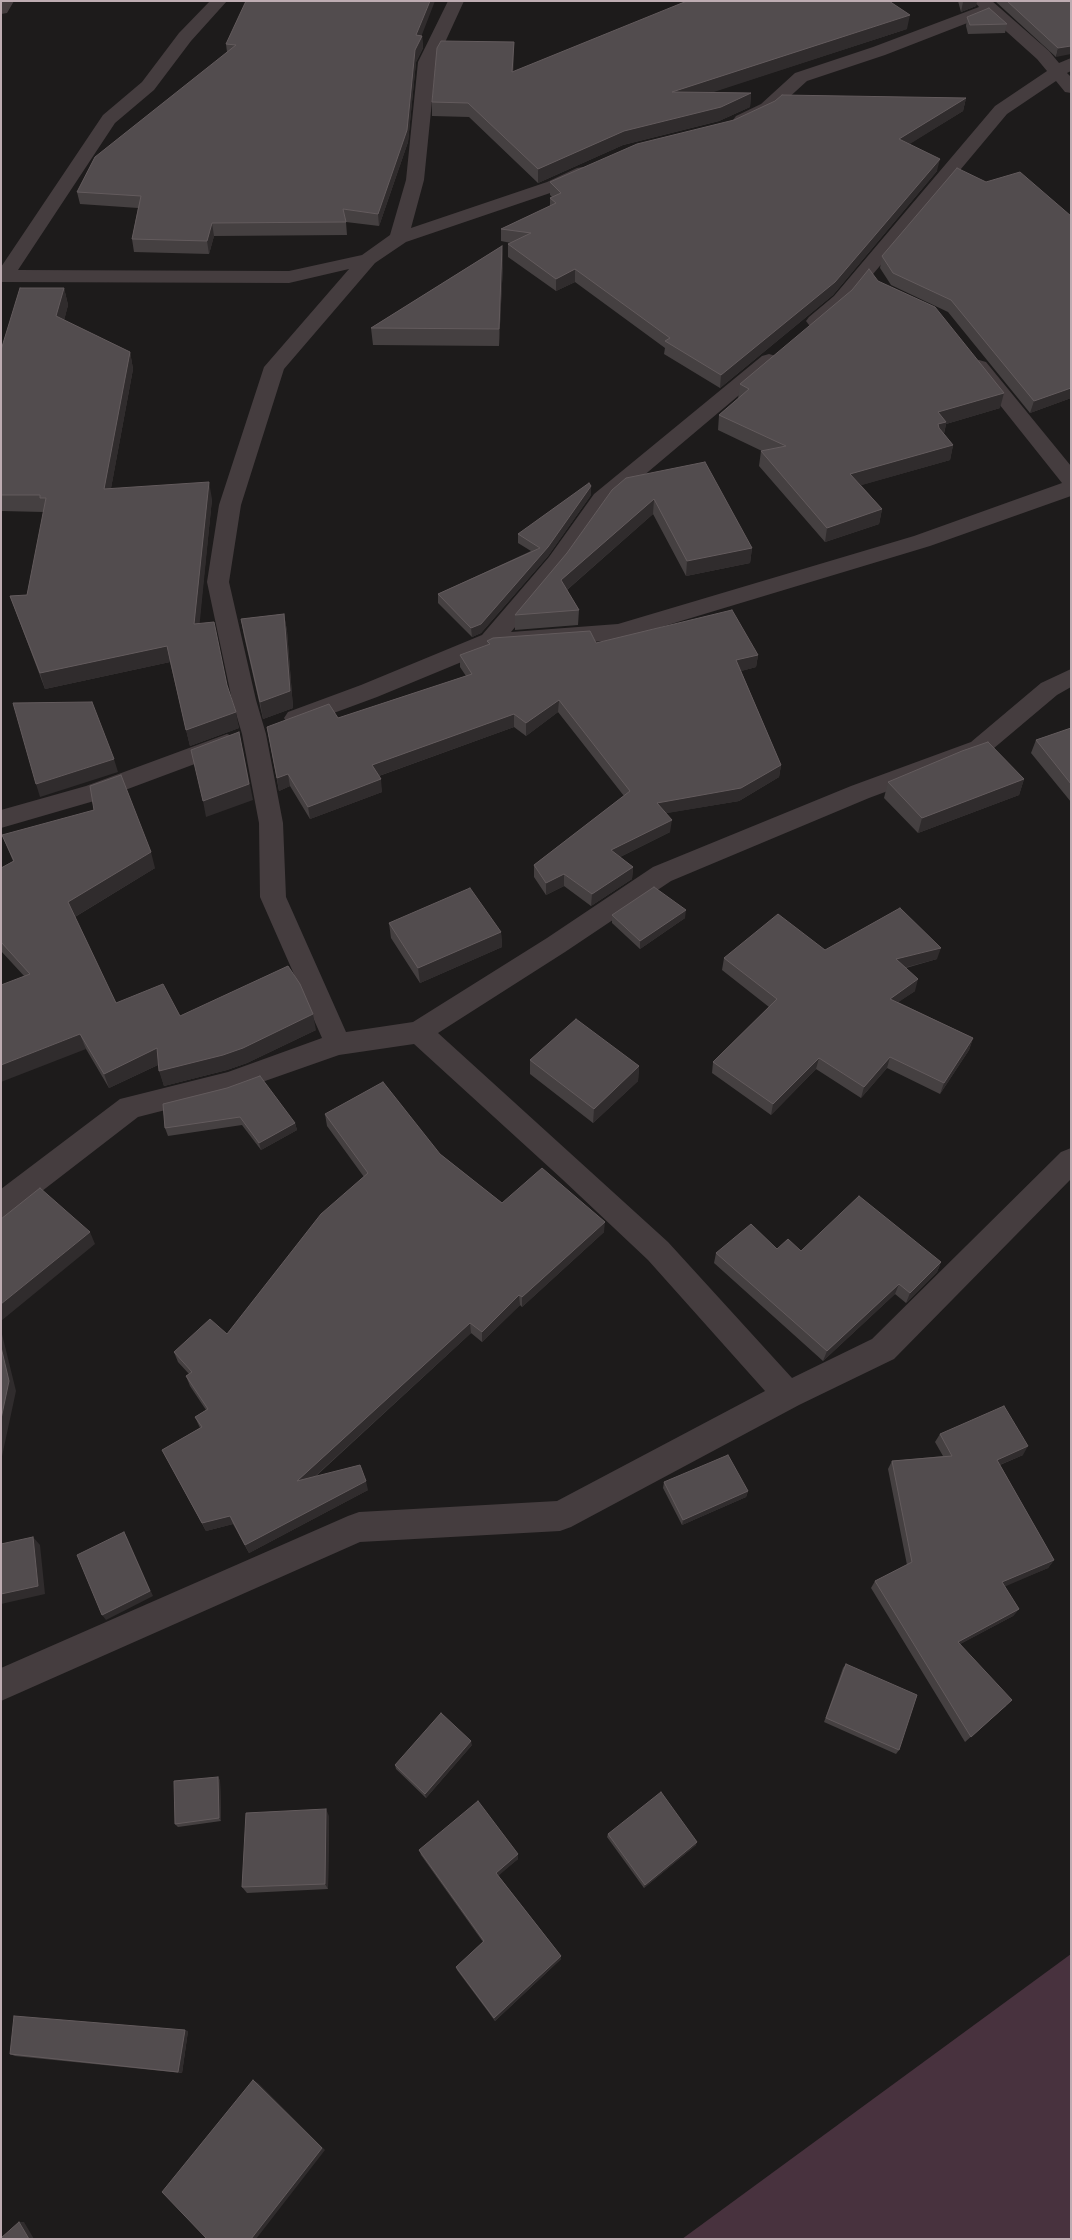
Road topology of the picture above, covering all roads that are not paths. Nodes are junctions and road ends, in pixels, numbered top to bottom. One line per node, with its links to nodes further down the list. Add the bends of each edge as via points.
1 (6, 1): 5 (street)
2 (220, 1): 12 (street, via 185,37 148,86 109,119)
3 (456, 1): 10 (street, via 427,62 415,180)
4 (986, 5): 6 (street, via 1043,55); 8 (street, via 879,52 801,76 767,108)
5 (1, 9)
6 (1064, 68): 7 (street); 13 (street, via 1001,110 874,275)
7 (1071, 88)
8 (726, 127)
9 (604, 163): 10 (street, via 553,186)
10 (399, 238): 11 (street)
11 (368, 259): 12 (street, via 289,277); 20 (street, via 274,367 230,505 218,582 244,700)
12 (4, 275)
13 (804, 331)
14 (781, 350): 18 (street, via 602,499 557,562)
15 (969, 354): 16 (street)
16 (1071, 480)
17 (1071, 488): 18 (street, via 922,541 618,632)
18 (490, 641): 20 (street)
19 (1071, 677): 22 (street, via 1049,689 979,748 860,792 662,874 556,946)
20 (269, 728): 21 (street, via 92,793); 23 (street, via 273,896)
21 (1, 819)
22 (419, 1032): 23 (street); 26 (street, via 658,1251)
23 (338, 1044): 25 (street, via 228,1083 130,1107)
24 (1071, 1160): 26 (street, via 884,1349)
25 (1, 1206)
26 (788, 1395): 27 (street, via 560,1516 359,1527)
27 (1, 1684)

